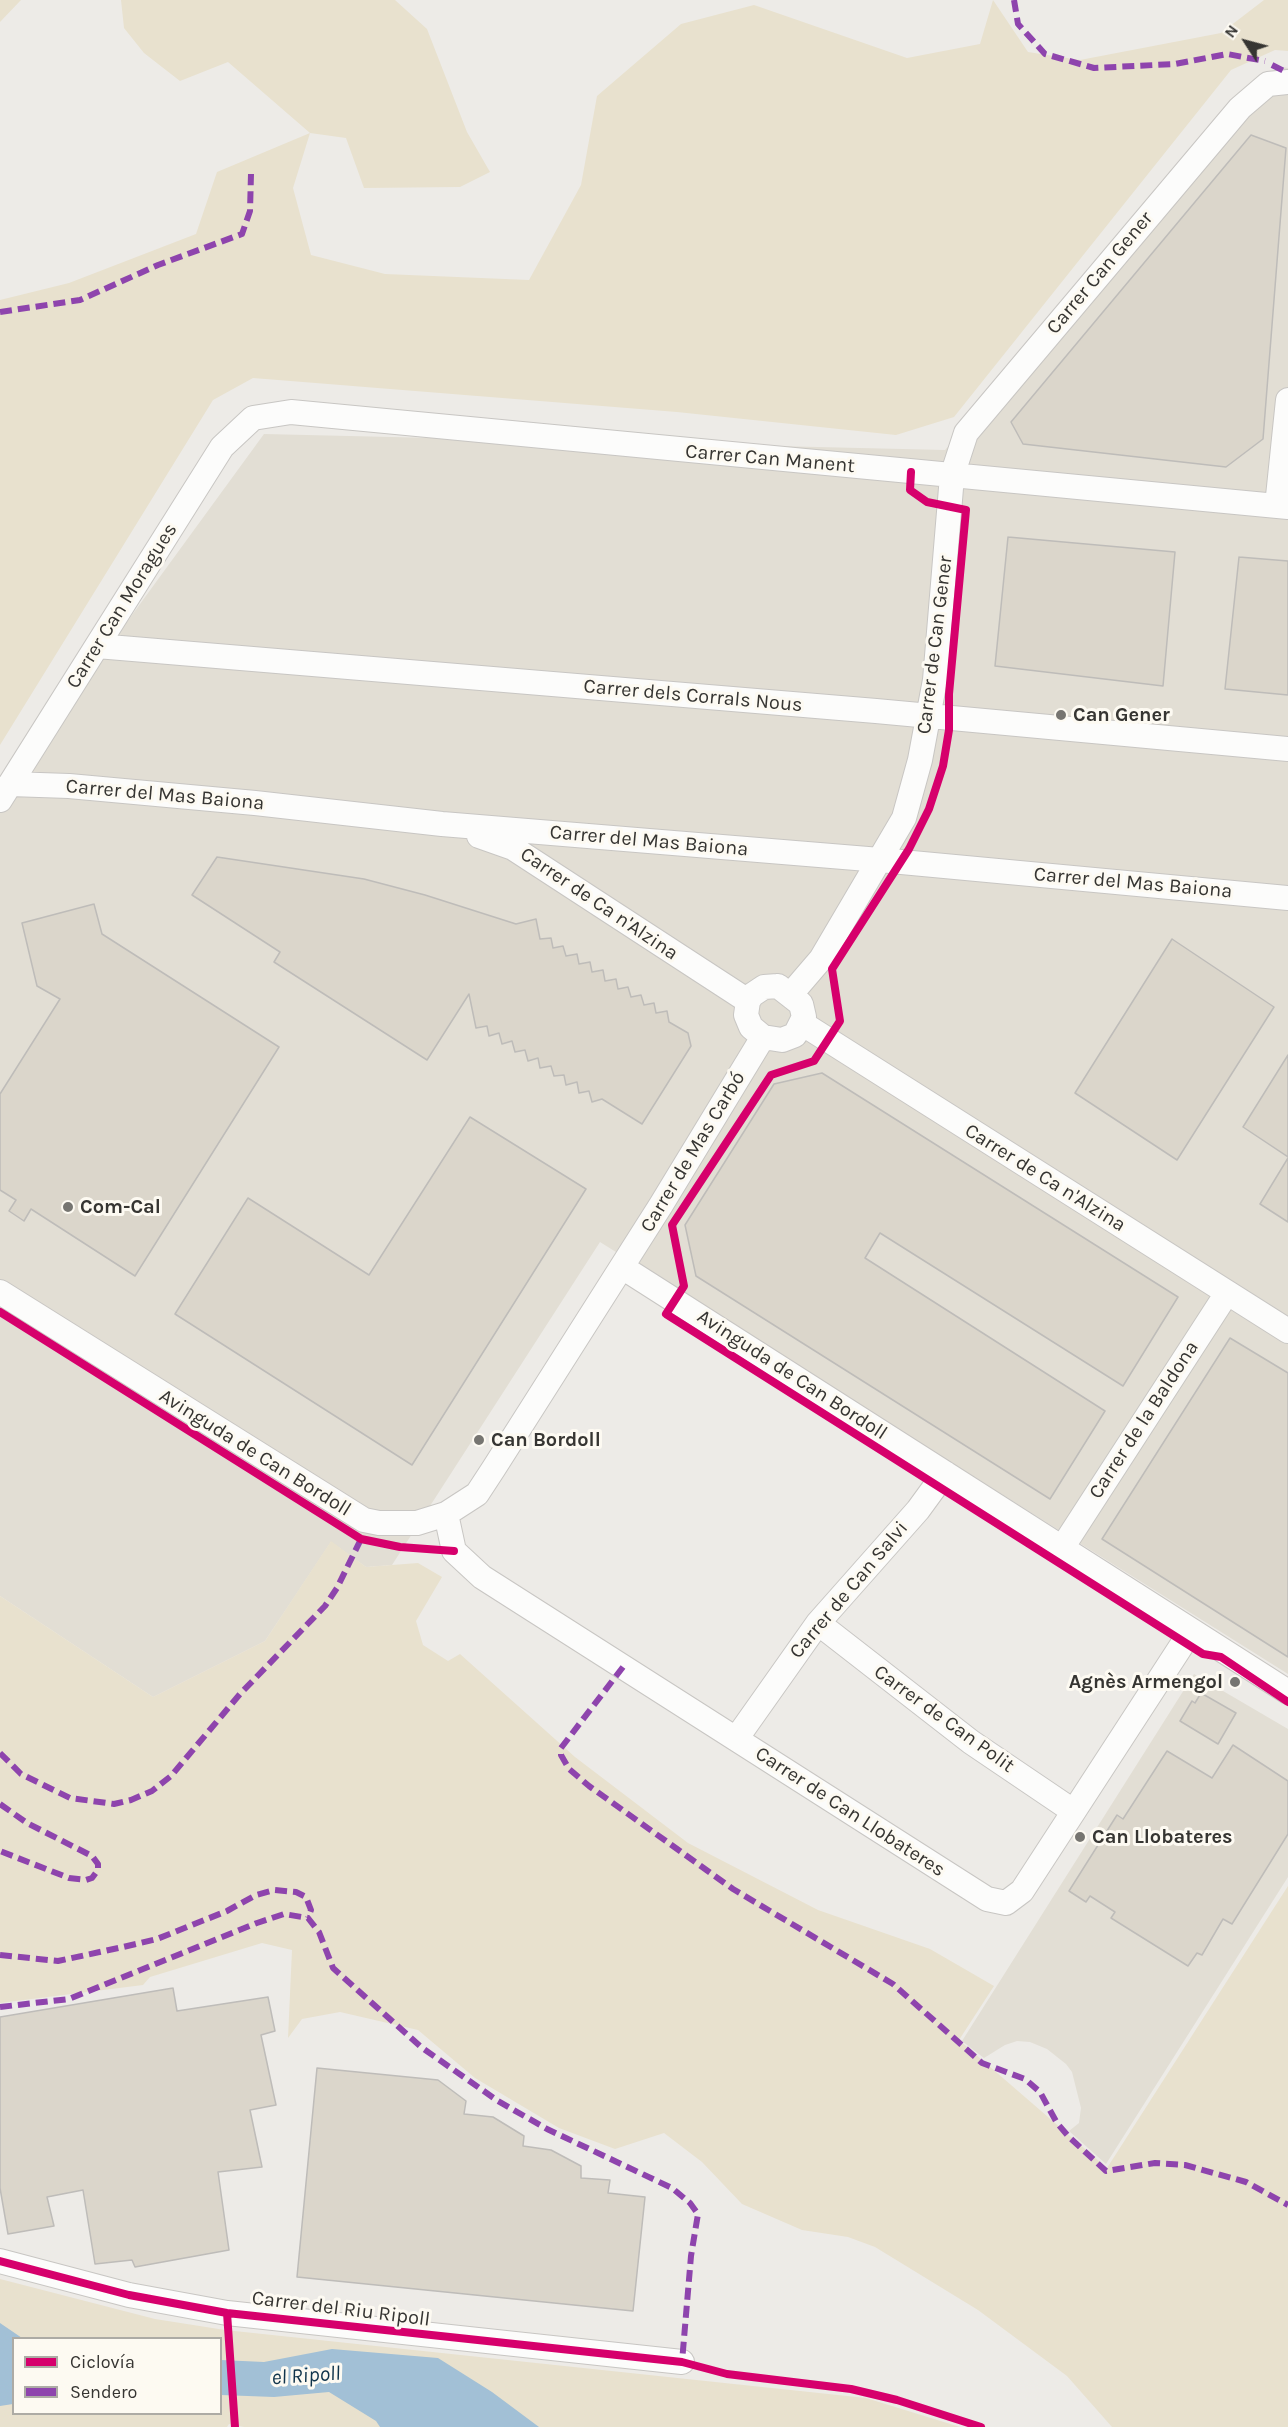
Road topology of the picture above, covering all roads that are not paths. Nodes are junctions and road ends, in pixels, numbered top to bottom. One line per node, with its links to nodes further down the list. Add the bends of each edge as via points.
1 (1278, 83): 4 (street, Carrer Can Gener, via 1240,108 966,433)
2 (1288, 400): 5 (street)
3 (253, 418): 4 (street, Carrer Can Manent, via 291,412); 6 (street, Carrer Can Moragues, via 222,447)
4 (952, 476): 5 (street, Carrer Can Manent); 7 (street, Carrer de Can Gener)
5 (1282, 506)
6 (97, 646): 7 (street, Carrer dels Corrals Nous); 9 (street, Carrer Can Moragues)
7 (929, 717): 8 (street, Carrer dels Corrals Nous); 11 (street, Carrer de Can Gener, via 904,818)
8 (1288, 749)
9 (5, 792): 10 (street, Carrer del Mas Baiona, via 69,786)
10 (442, 824): 11 (street, Carrer del Mas Baiona); 14 (street, Carrer de Ca n'Alzina, via 513,848)
11 (880, 860): 12 (street, Carrer del Mas Baiona); 13 (street, Carrer de Can Gener, via 821,959)
12 (1288, 897)
13 (791, 994): 14 (street, via 778,986 764,987); 15 (street, via 804,1010)
14 (748, 1001): 16 (street, via 746,1015 751,1027)
15 (803, 1024): 16 (street, via 789,1038); 19 (street, Carrer de Ca n'Alzina)
16 (763, 1037): 17 (street, Carrer de Mas Carbó)
17 (622, 1267): 21 (street, Avinguda de Can Bordoll); 22 (street, Avinguda de Can Bordoll, via 477,1494)
18 (0, 1292): 22 (street, Avinguda de Can Bordoll, via 364,1520 417,1523)
19 (1227, 1293): 20 (street, Carrer de Ca n'Alzina); 23 (street, Carrer de la Baldona)
20 (1288, 1331)
21 (945, 1473): 23 (street, Avinguda de Can Bordoll); 24 (street, Carrer de Can Salvi, via 918,1510)
22 (446, 1514): 27 (street, Carrer de Can Llobateres, via 454,1551 482,1576)
23 (1062, 1548): 25 (street, Avinguda de Can Bordoll)
24 (818, 1623): 27 (street, Carrer de Can Salvi); 28 (street, Carrer de Can Polit, via 971,1743)
25 (1191, 1630): 26 (street, Avinguda de Can Bordoll); 28 (street, Carrer de Can Llobateres)
26 (1288, 1692)
27 (736, 1739): 28 (street, Carrer de Can Llobateres, via 987,1899 1006,1903 1022,1891)
28 (1073, 1811)
29 (0, 2261): 30 (street, Carrer del Riu Ripoll, via 129,2295 227,2313)
30 (682, 2362)

